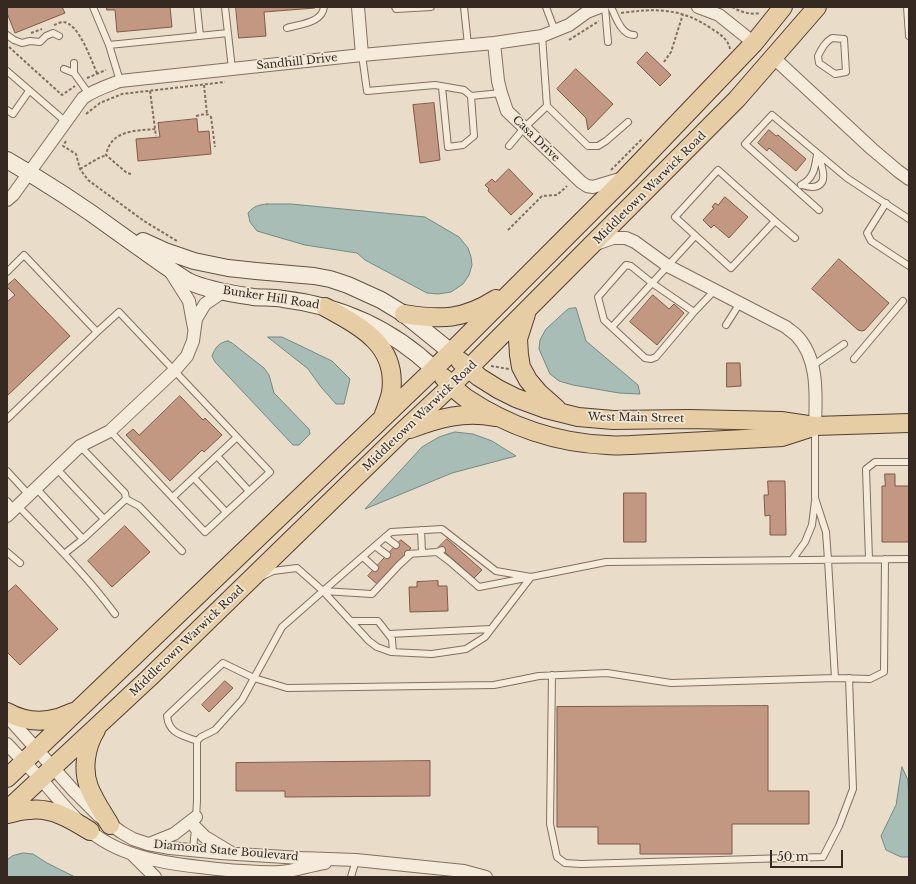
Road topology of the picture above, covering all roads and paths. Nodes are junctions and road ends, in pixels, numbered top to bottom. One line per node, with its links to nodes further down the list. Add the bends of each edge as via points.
1 (93, 7): 35 (lane)
2 (197, 7): 27 (lane)
3 (225, 7): 23 (lane)
4 (324, 7): 21 (lane, via 320,17)
5 (358, 7): 38 (street)
6 (395, 7): 7 (lane)
7 (432, 7)
8 (464, 7): 36 (lane)
9 (546, 7): 22 (lane)
10 (605, 7): 17 (lane)
11 (611, 7): 18 (lane)
12 (698, 7): 33 (street, via 719,15)
13 (732, 7): 19 (path, via 747,13)
14 (784, 7): 33 (main road); 39 (main road, via 770,45)
15 (817, 7): 39 (main road, Middletown Warwick Road)
16 (907, 7): 29 (lane)
17 (603, 12): 22 (street, Sandhill Drive, via 587,12); 30 (path); 31 (lane)
18 (614, 13): 20 (path, via 660,10); 25 (lane, via 623,30 629,35)
19 (761, 13)
20 (683, 14): 37 (path, via 704,22 718,32 725,38); 40 (path, via 671,52)
21 (287, 28)
22 (555, 31): 28 (street, Sandhill Drive)
23 (228, 33): 27 (lane); 43 (lane)
24 (7, 35): 26 (lane, via 22,43 40,42 53,33)
25 (634, 35)
26 (59, 36)
27 (200, 36): 35 (lane)
28 (542, 36): 32 (street, Sandhill Drive); 59 (lane)
29 (908, 36)
30 (569, 40)
31 (608, 42)
32 (494, 43): 36 (street, Sandhill Drive); 55 (street, Casa Drive)
33 (754, 43): 58 (main road, via 759,53); 79 (main road)
34 (7, 45): 50 (path, via 62,95)
35 (109, 45): 48 (lane)
36 (468, 45): 38 (street, Sandhill Drive)
37 (730, 50)
38 (362, 55): 43 (street, Sandhill Drive); 52 (lane, via 367,91 435,85)
39 (774, 58): 58 (main road, Middletown Warwick Road); 80 (street, via 872,149)
40 (664, 62)
41 (74, 63): 46 (lane)
42 (64, 69): 46 (lane)
43 (232, 69): 48 (street, Sandhill Drive)
44 (106, 70): 50 (path, via 88,76)
45 (7, 71): 53 (lane)
46 (74, 73): 50 (lane)
47 (835, 74): 47 (lane, via 819,63 818,56 827,41 832,38 844,39 846,72)
48 (120, 81): 56 (street, Sandhill Drive)
49 (225, 82): 51 (path)
50 (81, 83): 56 (lane)
51 (204, 85): 54 (path); 61 (path)
52 (442, 87): 57 (lane, via 464,90); 57 (lane, via 448,147 463,145 474,136)
53 (29, 91): 60 (lane, via 14,114); 64 (lane)
54 (150, 91): 62 (path, via 115,96 100,103); 67 (path)
55 (501, 93): 57 (lane); 66 (street, Casa Drive, via 508,111)
56 (88, 94): 64 (street, Sandhill Drive)
57 (471, 96)
58 (737, 99): 94 (main road, Middletown Warwick Road)
59 (547, 106): 65 (lane, via 588,146 598,146); 66 (lane)
60 (7, 110)
61 (207, 114): 63 (path); 72 (path, via 212,117)
62 (85, 115)
63 (196, 116)
64 (66, 122): 77 (street, Sandhill Drive)
65 (628, 122)
66 (524, 128): 71 (lane); 79 (street, Casa Drive, via 587,186 593,187)
67 (155, 129): 69 (path); 74 (path, via 129,131 123,134 111,143)
68 (648, 133): 79 (path)
69 (156, 136)
70 (67, 140): 76 (path, via 63,146 76,154)
71 (509, 146)
72 (215, 147)
73 (817, 153): 81 (lane, via 812,175 809,181); 81 (lane, via 824,173 823,179 821,183 812,187); 83 (lane, via 772,115 745,144); 85 (lane, via 847,178)
74 (106, 155): 76 (path); 78 (path)
75 (7, 160): 77 (main road, Bunker Hill Road)
76 (80, 169): 93 (path, via 96,186 144,221)
77 (29, 172): 84 (street, Sandhill Drive, via 14,195); 89 (main road, Bunker Hill Road)
78 (131, 174)
79 (618, 174): 100 (main road)
80 (909, 179)
81 (802, 185): 83 (lane)
82 (567, 186): 90 (path, via 557,195 542,196)
83 (792, 186): 86 (lane)
84 (7, 200)
85 (886, 204): 87 (lane); 96 (lane, via 867,233 871,241)
86 (819, 210)
87 (909, 219)
88 (775, 221): 91 (lane, via 731,268); 91 (lane, via 718,170 675,217); 92 (lane)
89 (109, 226): 97 (main road, Bunker Hill Road); 108 (main road, Bunker Hill Road, via 194,261 228,268 330,279 380,300)
90 (508, 230)
91 (696, 236): 95 (lane)
92 (795, 238)
93 (181, 242)
94 (593, 245): 95 (street, via 613,238 626,238); 106 (main road, Middletown Warwick Road)
95 (668, 266): 99 (lane); 101 (street)
96 (909, 266)
97 (168, 268): 102 (main road, Bunker Hill Road, via 189,281); 111 (street, via 189,301)
98 (7, 272): 112 (lane, via 24,255)
99 (652, 283): 107 (lane); 110 (lane); 110 (lane, via 631,266 626,265 598,297 604,320)
100 (518, 285): 108 (main road, via 487,305 458,316 432,318); 114 (main road)
101 (716, 290): 104 (street); 107 (lane)
102 (224, 292): 105 (main road, Bunker Hill Road); 111 (street, via 205,304 196,320)
103 (903, 301): 115 (lane)
104 (740, 303): 109 (lane); 116 (street, via 796,335 806,349)
105 (325, 307): 118 (main road, Bunker Hill Road, via 372,324 402,343); 126 (main road, via 366,332 386,354 392,379)
106 (526, 312): 119 (main road, Middletown Warwick Road); 123 (main road, via 518,339 521,367 539,393)
107 (694, 312): 110 (lane, via 656,357 651,359 645,358)
108 (404, 314): 114 (main road, Bunker Hill Road)
109 (726, 325)
110 (612, 327)
111 (194, 331): 120 (street, via 187,356)
112 (97, 332): 120 (lane, via 119,312); 125 (lane)
113 (844, 344): 116 (lane)
114 (451, 352): 118 (main road); 119 (main road, West Main Street)
115 (854, 359)
116 (812, 366): 128 (street, via 815,379)
117 (486, 367): 121 (path, via 489,365)
118 (434, 369): 122 (main road, Bunker Hill Road); 126 (main road)
119 (469, 369): 122 (main road, Middletown Warwick Road); 123 (main road, West Main Street, via 504,392)
120 (175, 370): 129 (street); 131 (lane)
121 (512, 370)
122 (452, 386): 124 (main road, West Main Street, via 465,398); 130 (main road, Middletown Warwick Road)
123 (562, 413): 128 (main road, West Main Street, via 596,419 781,421)
124 (501, 418): 128 (main road, West Main Street, via 557,438 608,445 782,437); 130 (main road, via 456,415)
125 (7, 419)
126 (382, 419): 178 (main road)
127 (909, 423): 128 (main road, West Main Street)
128 (815, 426): 141 (lane)
129 (110, 431): 132 (street); 140 (lane)
130 (403, 431): 167 (main road, Middletown Warwick Road)
131 (237, 437): 133 (lane); 139 (lane, via 270,472)
132 (80, 446): 135 (street); 142 (lane, via 125,493)
133 (217, 456): 137 (lane); 139 (lane)
134 (909, 462): 158 (lane, via 875,462 866,469)
135 (56, 468): 138 (street); 145 (lane)
136 (7, 471): 138 (lane)
137 (194, 478): 140 (lane); 144 (lane)
138 (33, 491): 143 (street); 148 (lane)
139 (249, 491): 144 (lane)
140 (173, 497): 144 (lane, via 205,532)
141 (815, 498): 161 (lane, via 812,525 805,542); 162 (lane, via 826,532)
142 (126, 499): 145 (lane); 151 (lane, via 140,506)
143 (11, 508): 154 (lane)
144 (226, 512)
145 (104, 519): 148 (lane)
146 (421, 530): 147 (lane, via 390,532); 153 (lane); 156 (lane, via 442,529 460,547)
147 (385, 537): 149 (lane); 150 (lane)
148 (84, 538): 154 (lane)
149 (396, 545)
150 (375, 546): 155 (lane); 157 (lane)
151 (182, 551)
152 (7, 552): 164 (lane)
153 (422, 553): 166 (lane, via 440,551 479,587); 168 (lane, via 408,554 372,594)
154 (64, 554): 169 (lane)
155 (387, 555)
156 (476, 556): 163 (lane); 166 (lane, via 496,571)
157 (363, 557): 165 (lane); 168 (lane)
158 (869, 559): 159 (lane); 162 (lane)
159 (885, 559): 160 (lane); 177 (lane, via 884,672 870,679)
160 (909, 559)
161 (792, 560): 162 (lane); 166 (lane, via 606,562)
162 (828, 560): 176 (lane)
163 (471, 561)
164 (20, 563)
165 (376, 568)
166 (531, 577): 171 (lane)
167 (241, 589): 168 (lane, via 273,571 296,568); 181 (main road, Middletown Warwick Road)
168 (323, 592): 170 (lane); 175 (lane, via 282,628)
169 (115, 614)
170 (351, 622): 172 (lane, via 378,621); 173 (lane, via 369,641)
171 (491, 629): 172 (lane); 173 (lane, via 466,649 432,654)
172 (389, 634): 173 (lane)
173 (393, 652)
174 (552, 675): 175 (lane, via 494,685 287,688); 176 (lane, via 607,673 672,683); 177 (lane, via 550,824 557,857 565,863 581,864 823,857 839,826 853,789)
175 (254, 678): 182 (lane, via 242,700 215,730); 182 (lane, via 223,663 167,716 174,732)
176 (835, 678): 177 (lane)
177 (849, 678)
178 (79, 710): 179 (main road, via 51,720 37,721 18,718); 184 (main road)
179 (7, 712)
180 (7, 716): 184 (street)
181 (100, 723): 186 (main road, Middletown Warwick Road); 191 (main road, via 89,745 86,778)
182 (197, 741): 190 (lane)
183 (7, 744): 185 (street, Diamond State Boulevard)
184 (37, 750): 185 (main road); 186 (street)
185 (24, 762): 186 (street, Diamond State Boulevard); 187 (main road)
186 (47, 773): 188 (main road, Middletown Warwick Road); 191 (street, Diamond State Boulevard); 192 (street, Diamond State Boulevard, via 67,810)
187 (7, 778)
188 (7, 810)
189 (7, 814): 192 (main road, via 36,809 57,813)
190 (195, 822): 193 (street); 194 (lane); 196 (street, via 205,837)
191 (110, 825): 193 (street, Diamond State Boulevard)
192 (90, 831): 195 (street, Diamond State Boulevard, via 105,842)
193 (148, 844): 194 (street, Diamond State Boulevard)
194 (193, 850): 196 (street, Diamond State Boulevard); 199 (street)
195 (131, 854): 199 (street, Diamond State Boulevard); 200 (street)
196 (233, 854): 197 (street, Diamond State Boulevard)
197 (356, 860): 198 (street, Diamond State Boulevard, via 281,872); 202 (lane); 203 (street, Diamond State Boulevard, via 464,871)
198 (233, 870): 199 (street, Diamond State Boulevard); 201 (street)
199 (190, 871)
200 (155, 877)
201 (216, 877)
202 (351, 877)
203 (486, 877)

